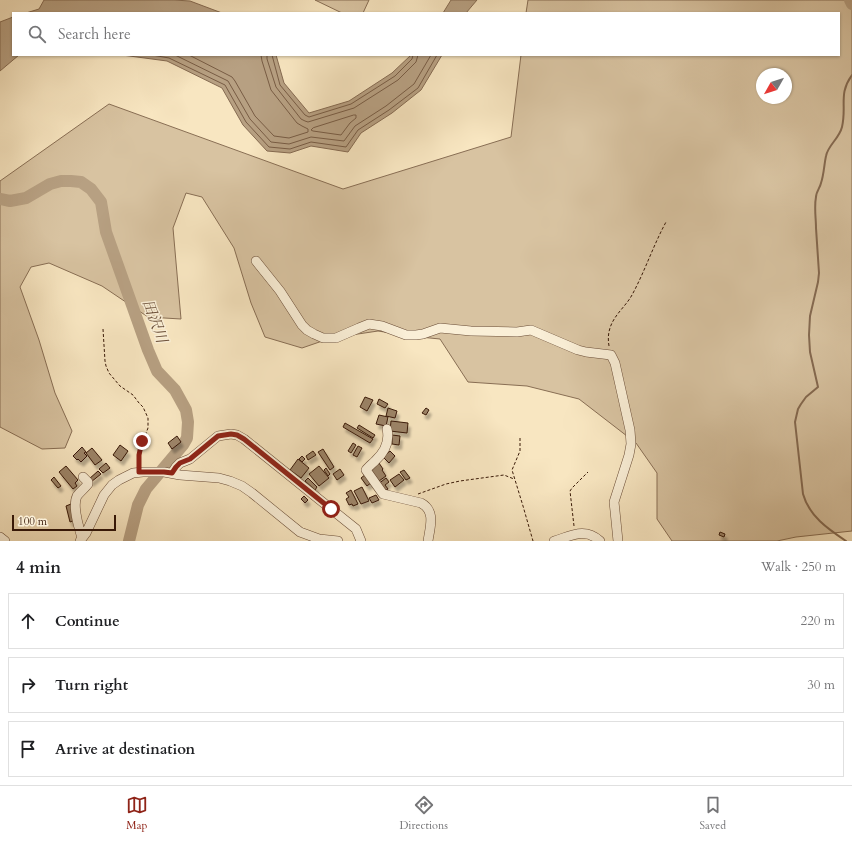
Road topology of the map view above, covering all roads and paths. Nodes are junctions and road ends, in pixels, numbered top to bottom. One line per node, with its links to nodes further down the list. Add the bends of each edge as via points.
1 (666, 222): 4 (path, via 633,293 610,328 608,339)
2 (256, 262): 4 (street, via 280,291 302,325 324,338 336,338 369,324 406,335 423,334 440,328 471,331 531,330 578,350)
3 (103, 329): 7 (path, via 105,361 109,373 143,407 148,418 148,428 139,455)
4 (611, 355): 23 (street, via 615,363 631,444 614,502)
5 (387, 429): 12 (street, via 388,442 383,454 366,470 383,494)
6 (520, 438): 11 (path, via 520,451 512,470)
7 (141, 472): 9 (street); 15 (street, via 125,476 112,484)
8 (588, 472): 13 (path, via 570,491)
9 (168, 473): 17 (street, via 230,481 252,493 305,534); 18 (street, via 193,457 218,436 237,435 356,529)
10 (83, 477): 15 (street, via 88,484 77,497 76,506 76,520)
11 (514, 478): 12 (path, via 504,475 460,481 423,492); 20 (path)
12 (409, 500): 19 (street, via 421,502 430,511)
13 (574, 535): 21 (street); 22 (street, via 588,534)
14 (0, 537): 16 (street)
15 (81, 540)
16 (5, 541)
17 (338, 541)
18 (361, 541)
19 (428, 541)
20 (533, 541)
21 (554, 541)
22 (600, 541)
23 (618, 541)

